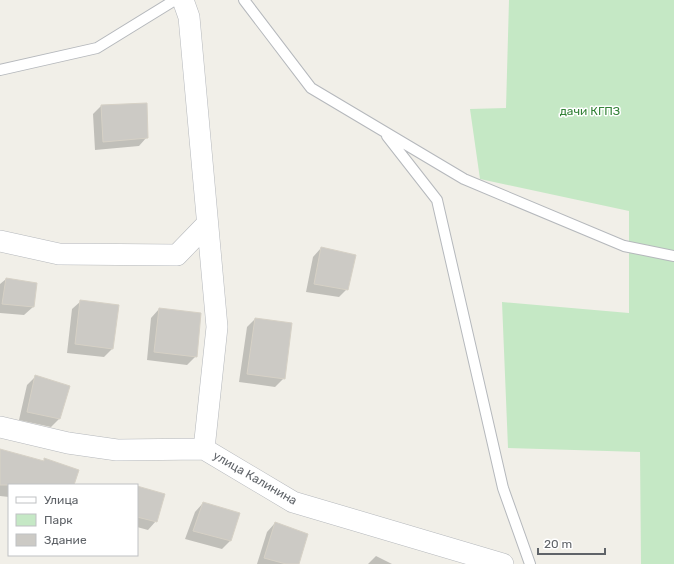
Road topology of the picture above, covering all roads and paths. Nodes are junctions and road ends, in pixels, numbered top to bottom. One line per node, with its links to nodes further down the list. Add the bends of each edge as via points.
1 (175, 0): 4 (lane, via 96,48)
2 (183, 0): 6 (street, via 188,17)
3 (244, 0): 5 (lane, via 311,88)
4 (0, 70)
5 (383, 131): 8 (lane, via 464,179 624,246); 12 (lane, via 437,200 503,488)
6 (207, 224): 7 (street, via 177,255 59,254); 10 (street, via 217,327)
7 (0, 241)
8 (674, 256)
9 (0, 427): 10 (street, улица Калинина, via 68,443 117,450)
10 (204, 449): 11 (street, улица Калинина, via 293,502)
11 (503, 564)
12 (530, 564)

